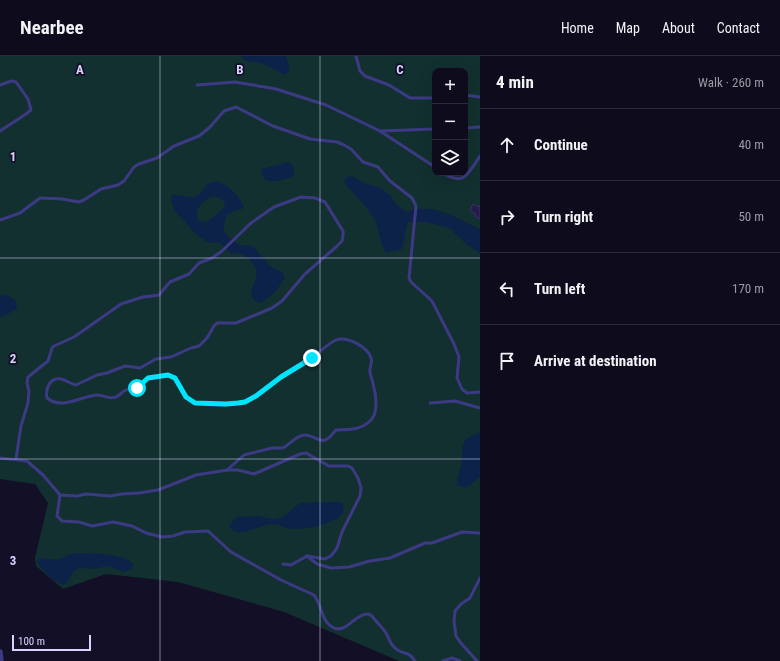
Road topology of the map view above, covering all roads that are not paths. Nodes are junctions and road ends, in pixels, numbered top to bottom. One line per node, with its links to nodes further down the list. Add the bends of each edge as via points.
1 (356, 56): 6 (lane, via 360,71 365,76 389,85 410,98)
2 (0, 85): 10 (lane, via 16,82 31,107 26,114)
3 (197, 85): 11 (lane, via 235,82 276,89 326,104)
4 (468, 96): 5 (lane)
5 (480, 97)
6 (432, 98)
7 (480, 127): 8 (lane)
8 (468, 128)
9 (432, 129): 11 (lane)
10 (0, 131)
11 (380, 131): 13 (lane)
12 (480, 156): 14 (lane)
13 (432, 166)
14 (468, 174)
15 (449, 176): 16 (lane, via 460,180)
16 (466, 176)
17 (0, 220): 18 (lane, via 20,213 40,198 79,202 101,189 118,185 139,164 157,158 174,146 199,136 224,111 236,107 273,126 310,139 337,142 350,149 364,162 378,167 390,181 414,200 416,206 409,278 432,301 459,353 456,374 459,385 467,393)
18 (480, 392)
19 (430, 403): 20 (lane, via 455,401)
20 (480, 408)
21 (0, 458): 22 (lane)
22 (16, 459): 23 (lane, via 21,426 28,403 28,377 48,361 50,350 54,346 71,339 121,304 159,295 170,282 189,274 199,263 222,251 251,223 274,208 301,197 315,198 327,204 344,236 336,248 305,274 282,301 272,308 236,323 217,323 208,338 199,346 171,357 156,359 140,368 125,366 76,385 60,379 55,380 47,388 47,398 54,402 96,395 111,398 137,388 148,378 168,375 175,378 186,397 195,403 238,403 256,396 336,340 348,340 367,351 372,358 370,372 374,384 375,413 372,420 354,430 336,430 325,441 302,435 283,448 244,455); 24 (lane, via 27,460)
23 (227, 470): 24 (lane, via 196,475 158,490 139,493 110,496); 26 (lane, via 254,474 306,453 329,466 348,466 354,470 361,488 360,496 337,548 325,559)
24 (60, 495): 31 (lane, via 58,516 62,521 92,526 113,522 162,537 208,531 231,552 314,595 323,617 334,628 345,627 369,614 382,627 394,647 410,654)
25 (480, 533): 26 (lane, via 462,532 425,543 390,558 370,560 349,567 331,568 317,564)
26 (307, 556): 27 (lane, via 291,565)
27 (283, 564)
28 (480, 578): 34 (lane, via 470,598 455,611 454,622 456,636)
29 (0, 652): 30 (street)
30 (1, 661)
31 (415, 661)
32 (443, 661): 33 (lane, via 452,658)
33 (460, 661)
34 (477, 661)

